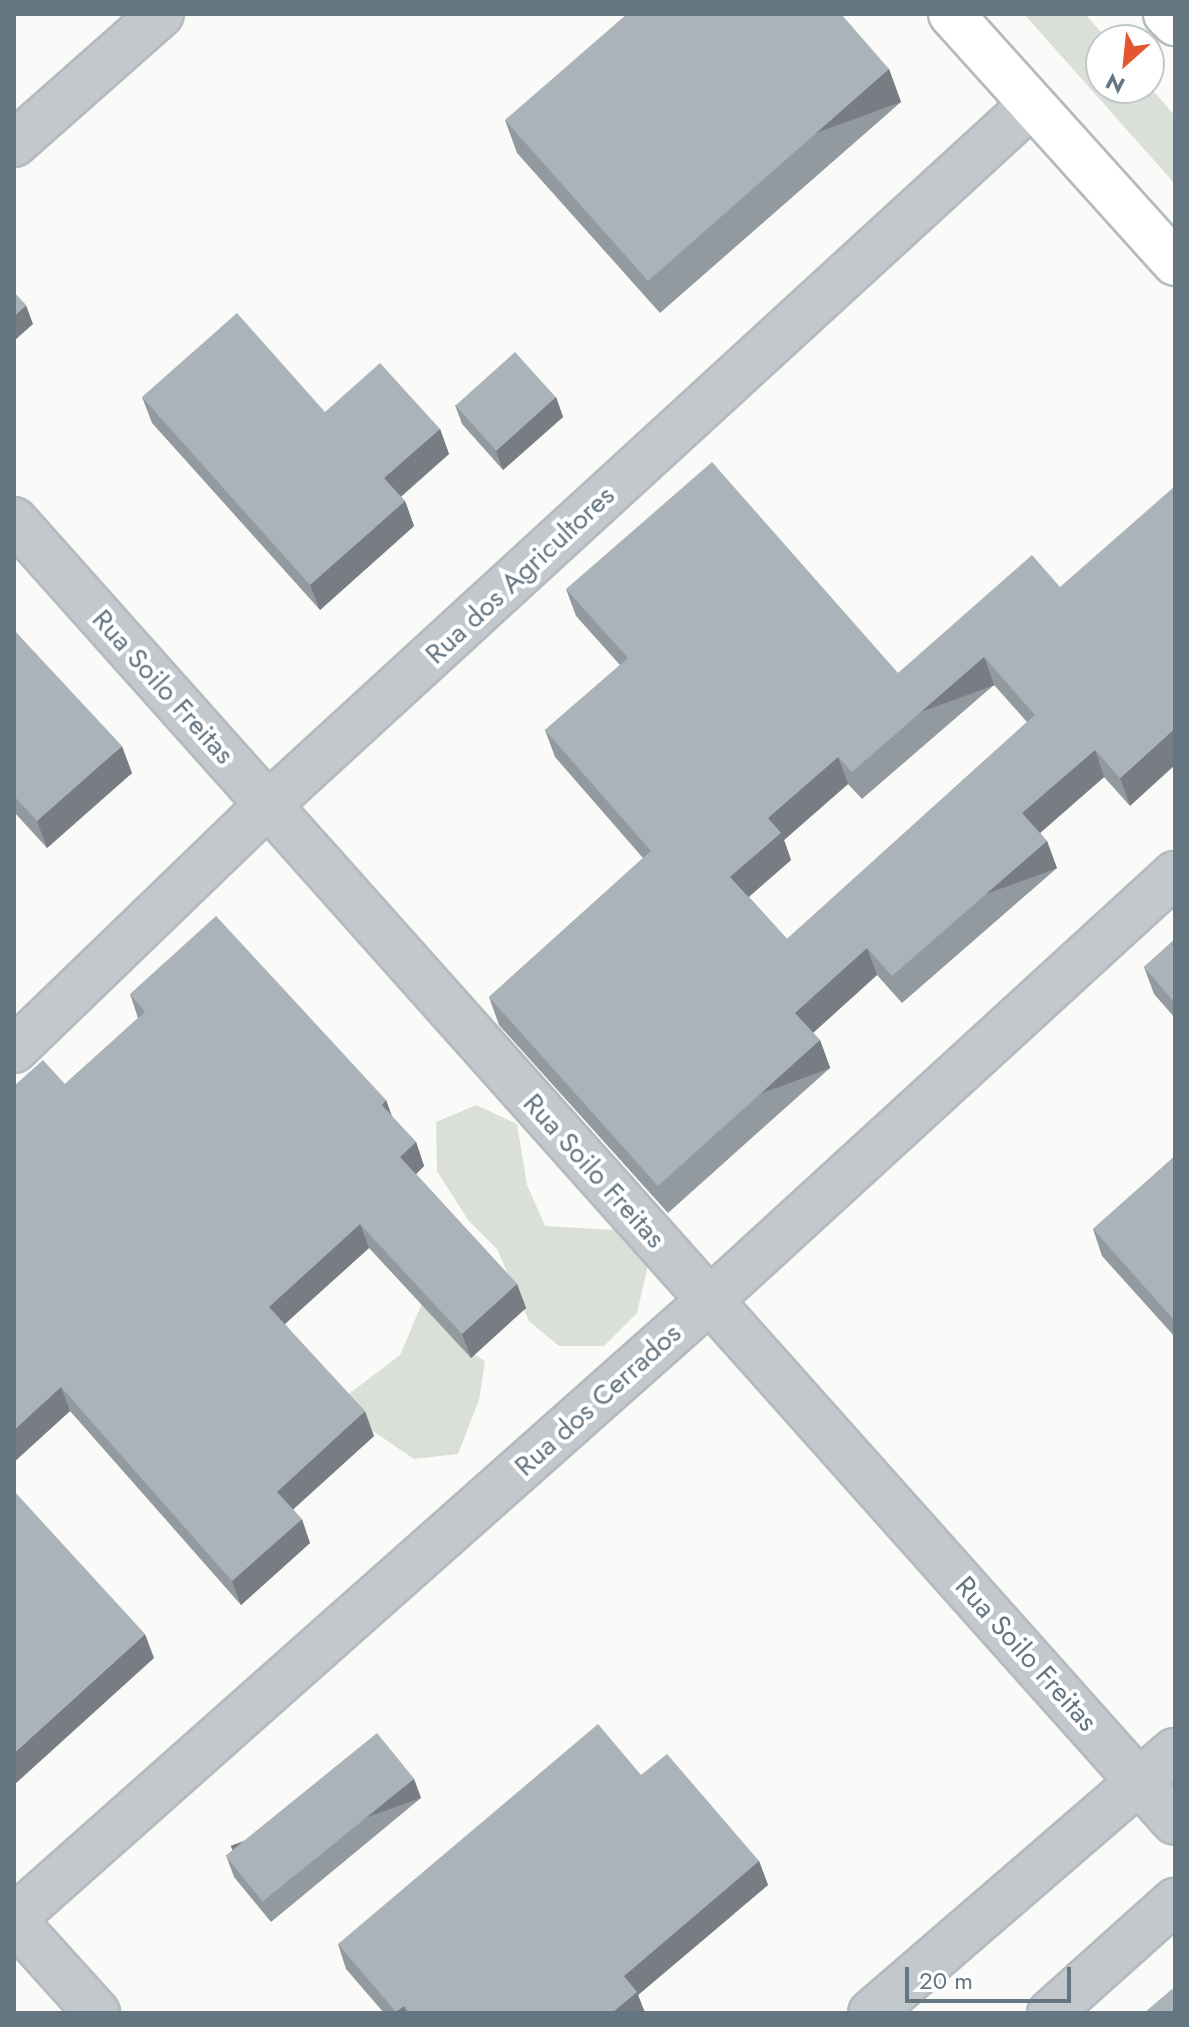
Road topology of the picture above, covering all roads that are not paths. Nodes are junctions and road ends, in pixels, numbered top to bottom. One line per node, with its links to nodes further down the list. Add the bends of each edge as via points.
1 (161, 14): 6 (street)
2 (951, 14): 5 (main road)
3 (1166, 14): 4 (main road)
4 (1175, 23)
5 (1031, 105): 7 (main road); 9 (street, Rua dos Agricultores)
6 (14, 144)
7 (1175, 263)
8 (14, 520): 9 (street, Rua Soilo Freitas)
9 (268, 805): 11 (street, Rua dos Agricultores); 12 (street, Rua Soilo Freitas)
10 (1175, 874): 12 (street, Rua dos Cerrados)
11 (14, 1050)
12 (710, 1300): 14 (street, Rua Soilo Freitas); 17 (street, Rua dos Cerrados)
13 (1175, 1751): 14 (street)
14 (1141, 1783): 15 (street, Rua Soilo Freitas); 19 (street)
15 (1175, 1822)
16 (1175, 1901): 20 (street)
17 (14, 1919): 18 (street)
18 (97, 2013)
19 (871, 2013)
20 (1050, 2013)

